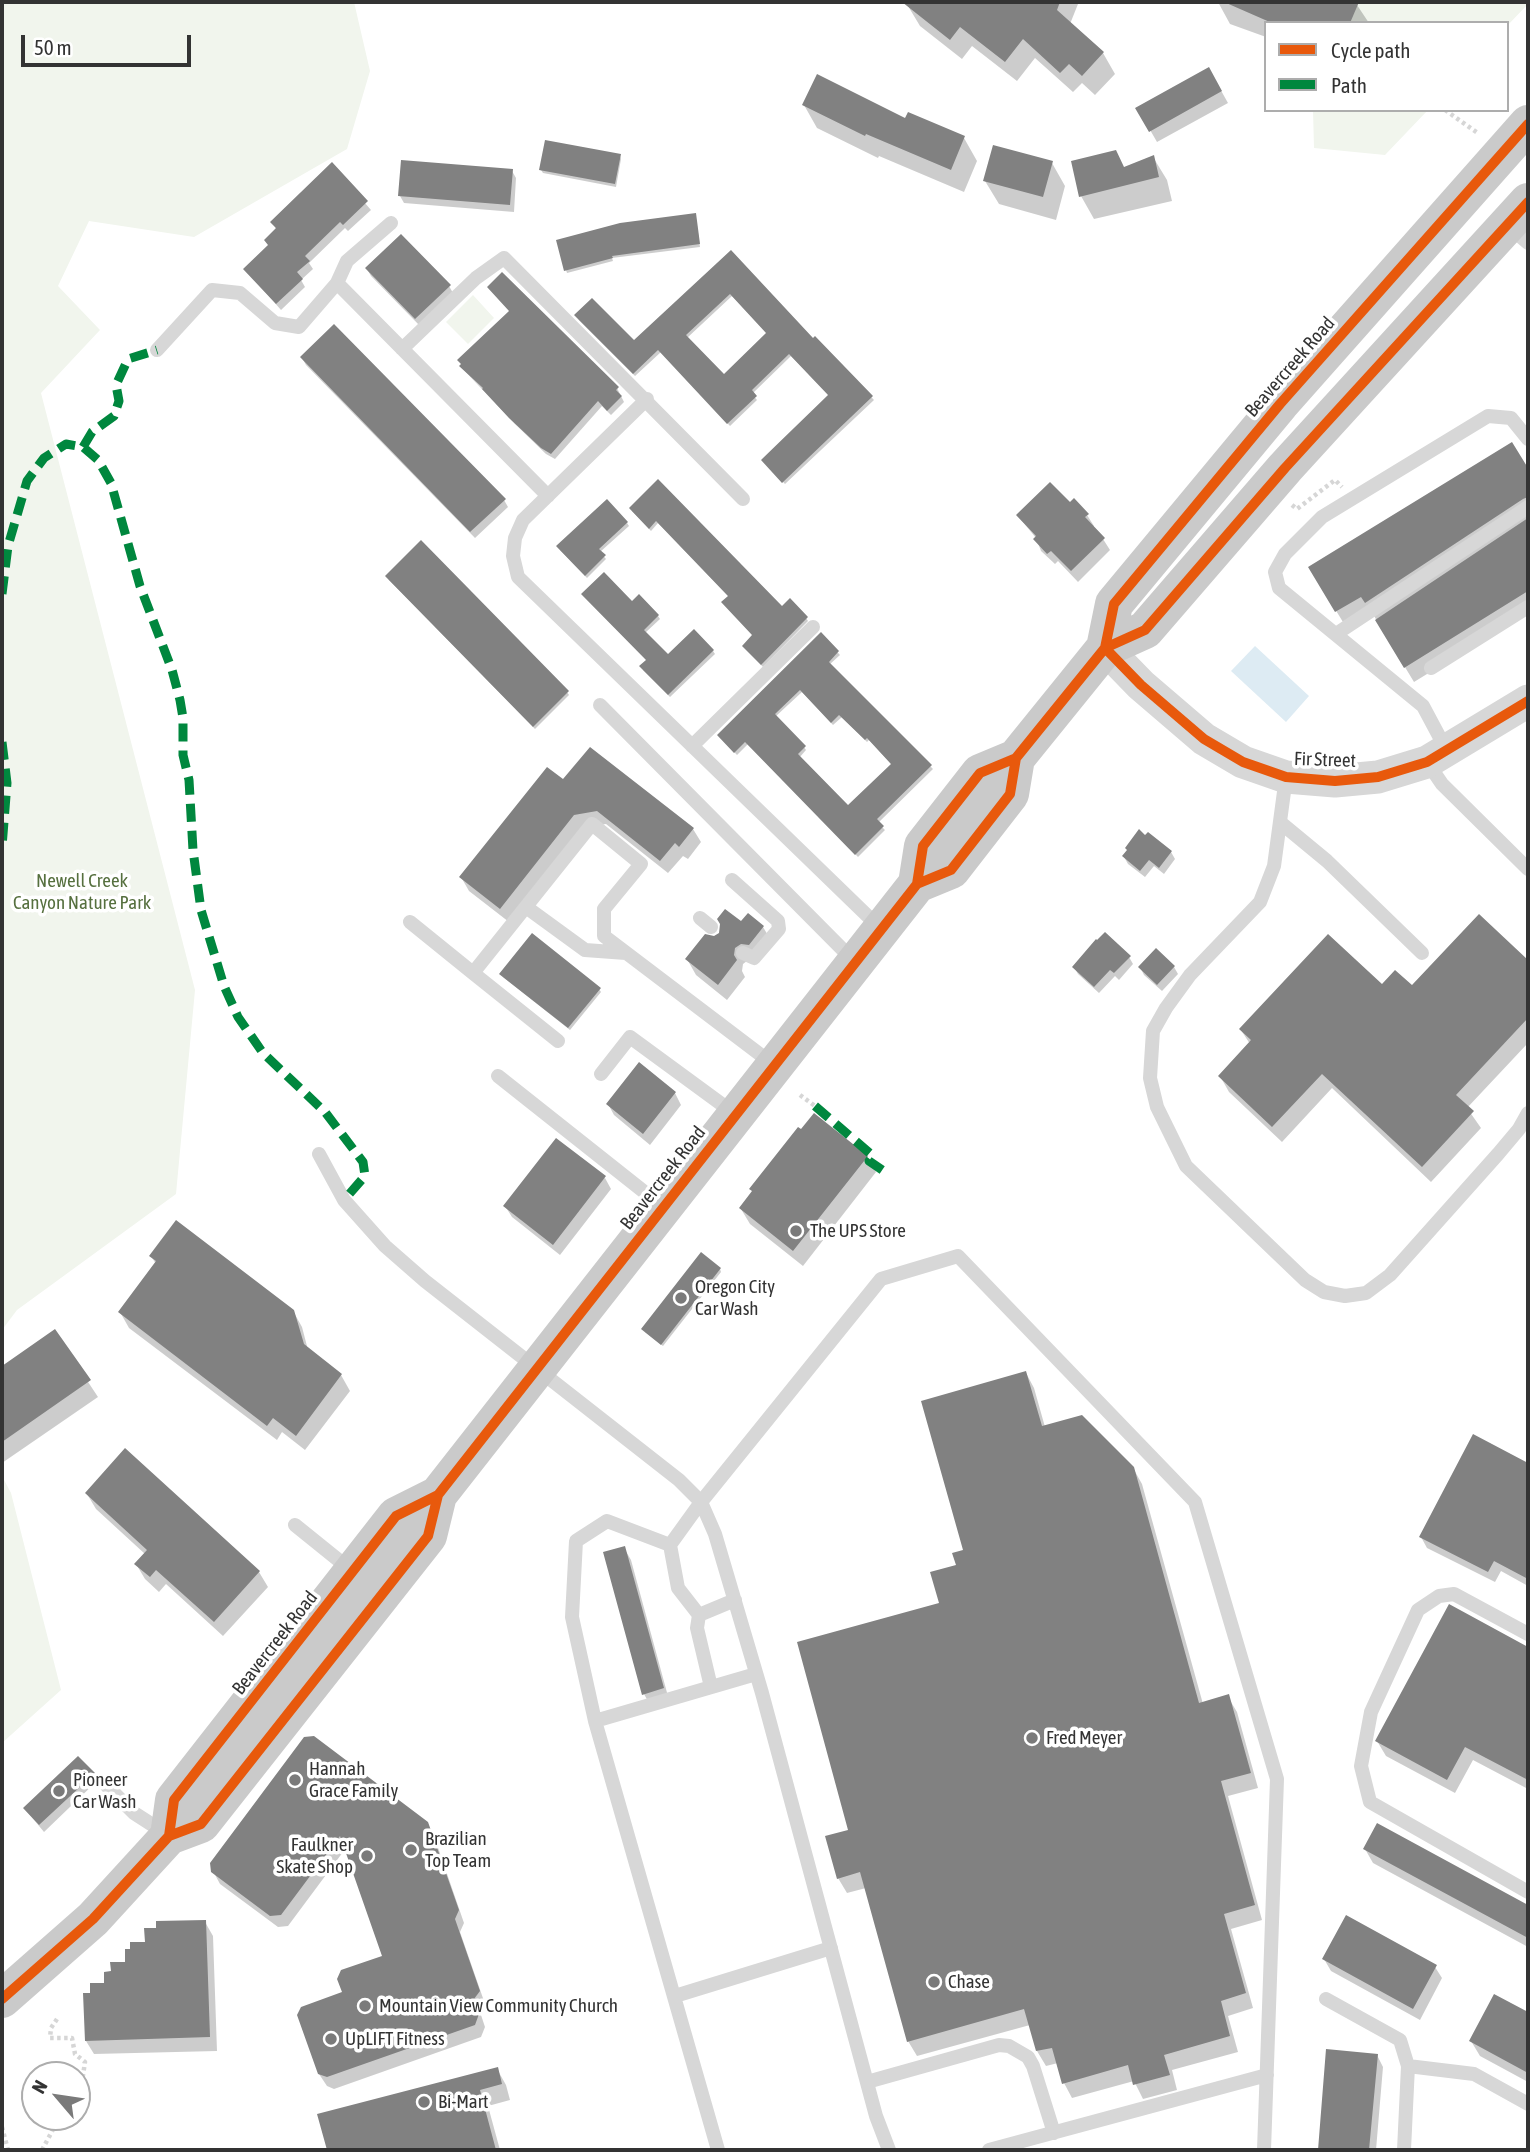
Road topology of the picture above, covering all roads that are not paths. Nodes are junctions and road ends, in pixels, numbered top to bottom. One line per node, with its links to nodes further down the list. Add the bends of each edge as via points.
1 (1528, 124): 15 (main road, Beavercreek Road, via 1280,404 1122,594 1114,604)
2 (391, 223): 4 (lane, via 348,261)
3 (1521, 224): 15 (main road, Beavercreek Road, via 1285,468 1145,630)
4 (337, 283): 5 (lane); 6 (lane, via 299,327 275,323 240,293 212,290)
5 (402, 349): 7 (lane, via 476,278 504,258); 9 (lane)
6 (157, 350)
7 (647, 399): 9 (lane); 10 (lane)
8 (1528, 439): 14 (lane, via 1511,418 1489,416 1322,517 1285,554 1275,572 1279,588)
9 (548, 496): 19 (lane, via 523,520 515,538 518,577)
10 (743, 499)
11 (1528, 507): 14 (lane)
12 (1528, 607): 16 (lane)
13 (813, 628): 19 (lane)
14 (1336, 634): 20 (lane, via 1423,706)
15 (1105, 648): 21 (street, Fir Street, via 1204,738 1243,762); 27 (main road, Beavercreek Road, via 1016,758 980,773 923,846 917,884)
16 (1431, 668)
17 (1528, 701): 20 (street, Fir Street)
18 (600, 705): 31 (lane)
19 (692, 746): 27 (lane)
20 (1437, 756): 21 (street, Fir Street, via 1378,777 1335,781); 23 (lane, via 1442,784)
21 (1286, 777): 22 (lane)
22 (1281, 823): 29 (lane, via 1327,860); 37 (lane, via 1275,866 1260,902 1190,975 1153,1031 1150,1079 1157,1107 1186,1166 1305,1280 1324,1292 1366,1293 1390,1275 1498,1154)
23 (1528, 869)
24 (732, 880): 28 (lane, via 778,921 779,929 754,958)
25 (526, 907): 30 (lane, via 584,950); 30 (lane, via 592,824 640,864 604,909 604,936); 32 (lane)
26 (410, 922): 32 (lane)
27 (881, 929): 31 (main road, Beavercreek Road)
28 (743, 953)
29 (1422, 953)
30 (627, 954): 34 (lane)
31 (855, 962): 34 (main road, Beavercreek Road)
32 (473, 974): 33 (lane)
33 (558, 1041)
34 (774, 1065): 38 (main road, Beavercreek Road)
35 (601, 1074): 38 (lane, via 630,1037)
36 (498, 1076): 40 (lane)
37 (1528, 1113)
38 (735, 1114): 40 (main road, Beavercreek Road)
39 (319, 1154): 41 (lane, via 344,1200 385,1246)
40 (663, 1207): 41 (main road, Beavercreek Road)
41 (537, 1367): 42 (main road, Beavercreek Road); 43 (lane)
42 (438, 1495): 46 (main road, Beavercreek Road, via 396,1516); 53 (main road, Beavercreek Road, via 428,1536)
43 (701, 1502): 45 (lane); 47 (lane); 62 (lane, via 881,1279 958,1256 1195,1502 1277,1779)
44 (295, 1525): 46 (lane)
45 (670, 1545): 48 (lane, via 678,1588); 52 (lane, via 607,1521 576,1541 572,1617)
46 (353, 1572): 53 (main road, via 360,1584 354,1603 299,1674); 55 (main road, Beavercreek Road, via 174,1800)
47 (735, 1600): 48 (lane); 50 (lane)
48 (699, 1615): 51 (lane, via 697,1628)
49 (1528, 1634): 56 (lane, via 1454,1594 1439,1596 1418,1610 1371,1712 1361,1766 1370,1802)
50 (756, 1674): 51 (lane); 57 (lane)
51 (711, 1687): 52 (lane)
52 (596, 1721): 58 (lane)
53 (274, 1733): 55 (main road, Beavercreek Road, via 201,1824)
54 (107, 1786): 55 (lane, via 134,1813)
55 (169, 1836): 59 (main road, Beavercreek Road, via 66,1944)
56 (1528, 1892)
57 (831, 1948): 58 (lane); 63 (lane)
58 (675, 1996): 66 (lane)
59 (2, 1999)
60 (1325, 1999): 61 (lane, via 1401,2040)
61 (1408, 2066): 64 (lane, via 1474,2074); 70 (lane)
62 (1267, 2075): 65 (lane); 69 (lane)
63 (867, 2082): 65 (lane, via 1009,2046 1028,2057 1033,2066); 67 (lane)
64 (1528, 2104)
65 (1054, 2133): 68 (lane)
66 (718, 2150)
67 (889, 2150)
68 (989, 2150)
69 (1264, 2150)
70 (1404, 2150)

